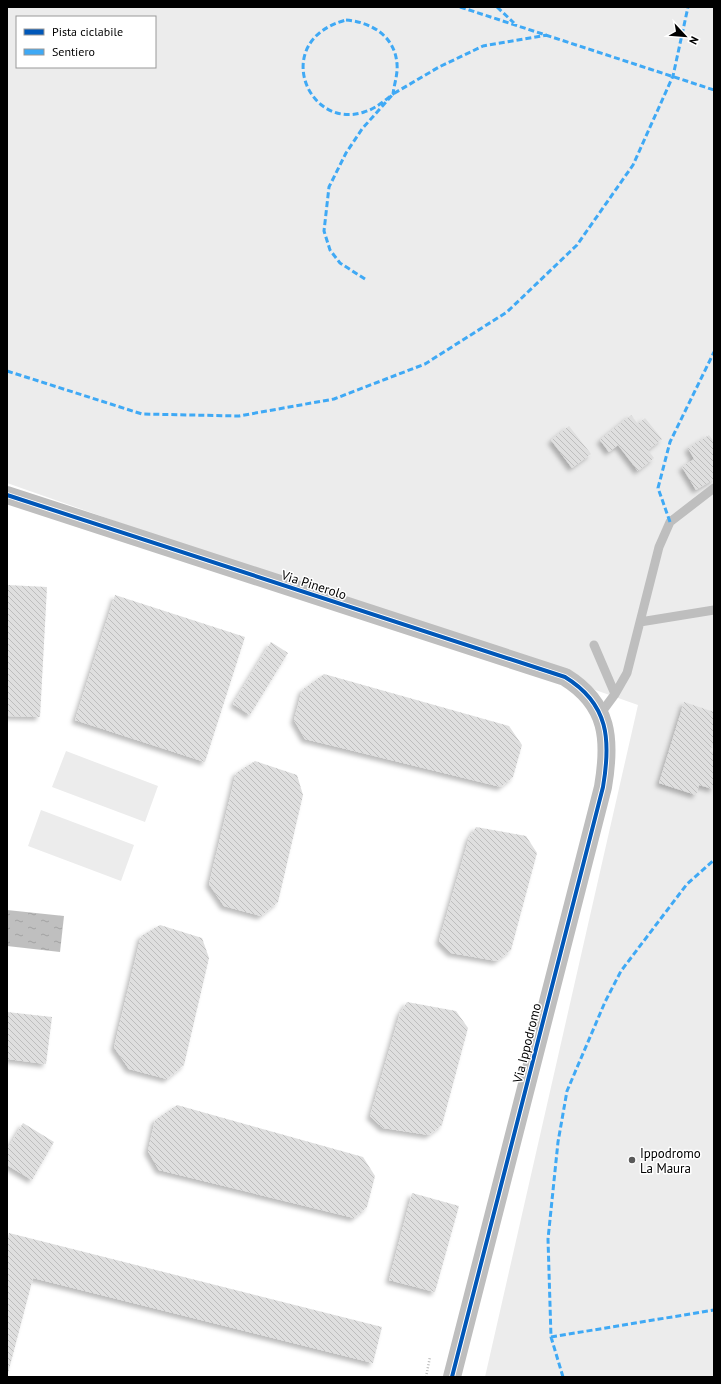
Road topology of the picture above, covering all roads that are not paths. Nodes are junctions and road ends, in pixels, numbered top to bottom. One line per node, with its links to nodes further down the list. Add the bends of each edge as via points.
1 (714, 488): 4 (lane, via 670,522 659,547)
2 (7, 495): 7 (street, Via Pinerolo, via 565,677 587,694)
3 (714, 610): 4 (lane)
4 (640, 622): 6 (lane, via 627,673)
5 (594, 645): 6 (lane)
6 (615, 694): 7 (lane)
7 (601, 713): 8 (street, Via Ippodromo, via 607,763 603,787)
8 (452, 1377)

